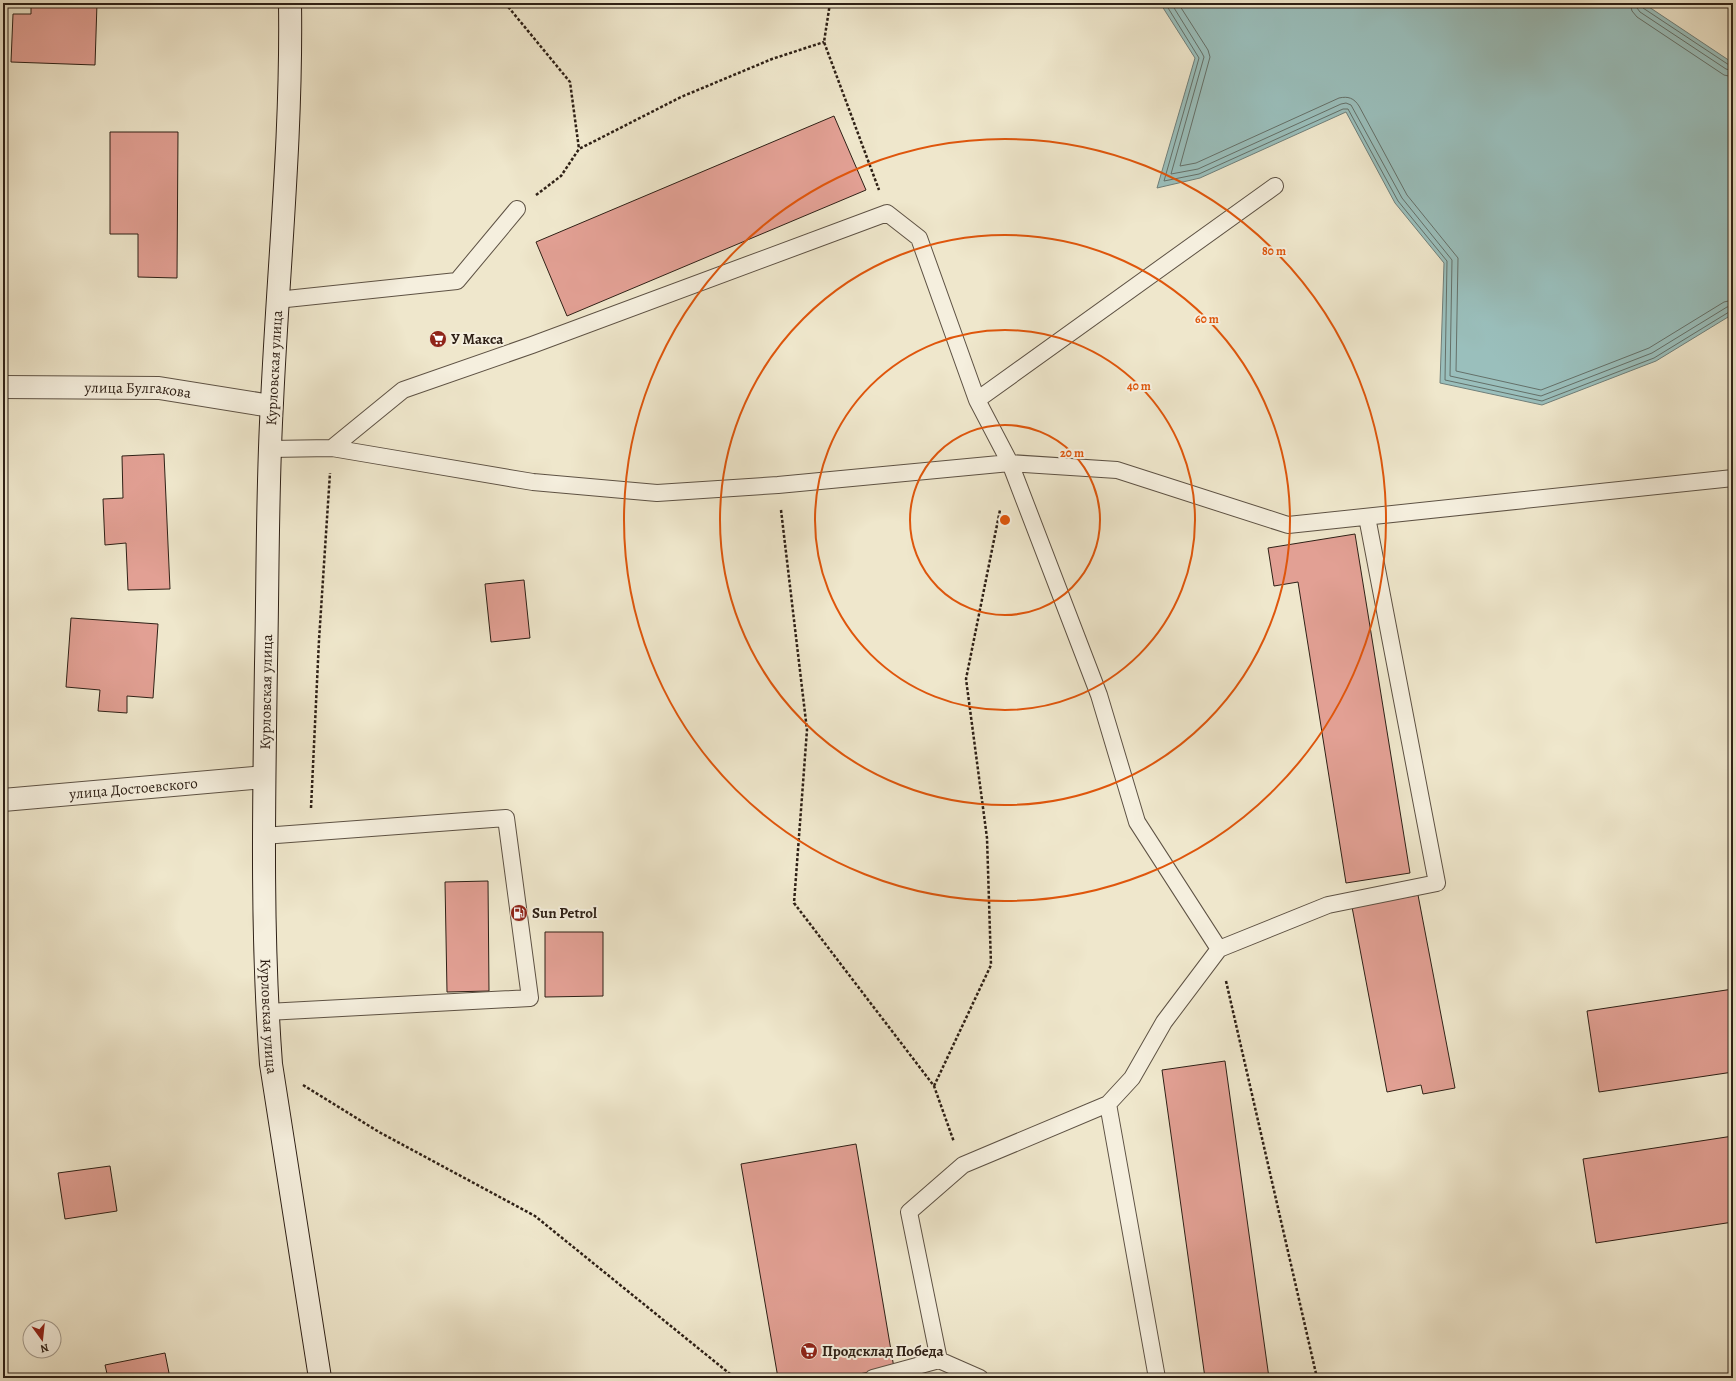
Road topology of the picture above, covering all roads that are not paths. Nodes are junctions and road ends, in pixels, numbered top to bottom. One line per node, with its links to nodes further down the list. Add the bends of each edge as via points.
1 (290, 3): 4 (main road, Курловская улица, via 289,126)
2 (1276, 186): 6 (lane)
3 (517, 209): 4 (lane, via 457,281)
4 (277, 300): 7 (main road, Курловская улица)
5 (3, 387): 7 (main road, улица Булгакова, via 159,388)
6 (977, 400): 8 (lane, via 919,238 887,213 532,345 403,390); 10 (lane)
7 (271, 406): 9 (main road, Курловская улица)
8 (332, 448): 9 (lane); 10 (lane, via 533,482 657,493 778,485)
9 (270, 449): 13 (main road, Курловская улица)
10 (1010, 463): 12 (lane, via 1117,470 1288,525); 16 (lane, via 1099,695 1137,822)
11 (1733, 478): 12 (lane)
12 (1367, 517): 16 (lane, via 1437,883 1328,905)
13 (264, 777): 14 (main road, улица Достоевского); 15 (main road, Курловская улица)
14 (3, 800)
15 (263, 836): 17 (main road, Курловская улица); 17 (lane, via 506,818 530,998)
16 (1219, 949): 18 (lane, via 1164,1022 1132,1078)
17 (267, 1012): 20 (main road, Курловская улица, via 271,1064)
18 (1108, 1104): 19 (lane, via 963,1165 909,1212); 23 (lane)
19 (940, 1360): 21 (lane); 22 (lane)
20 (320, 1378)
21 (873, 1378)
22 (980, 1378)
23 (1157, 1378)

